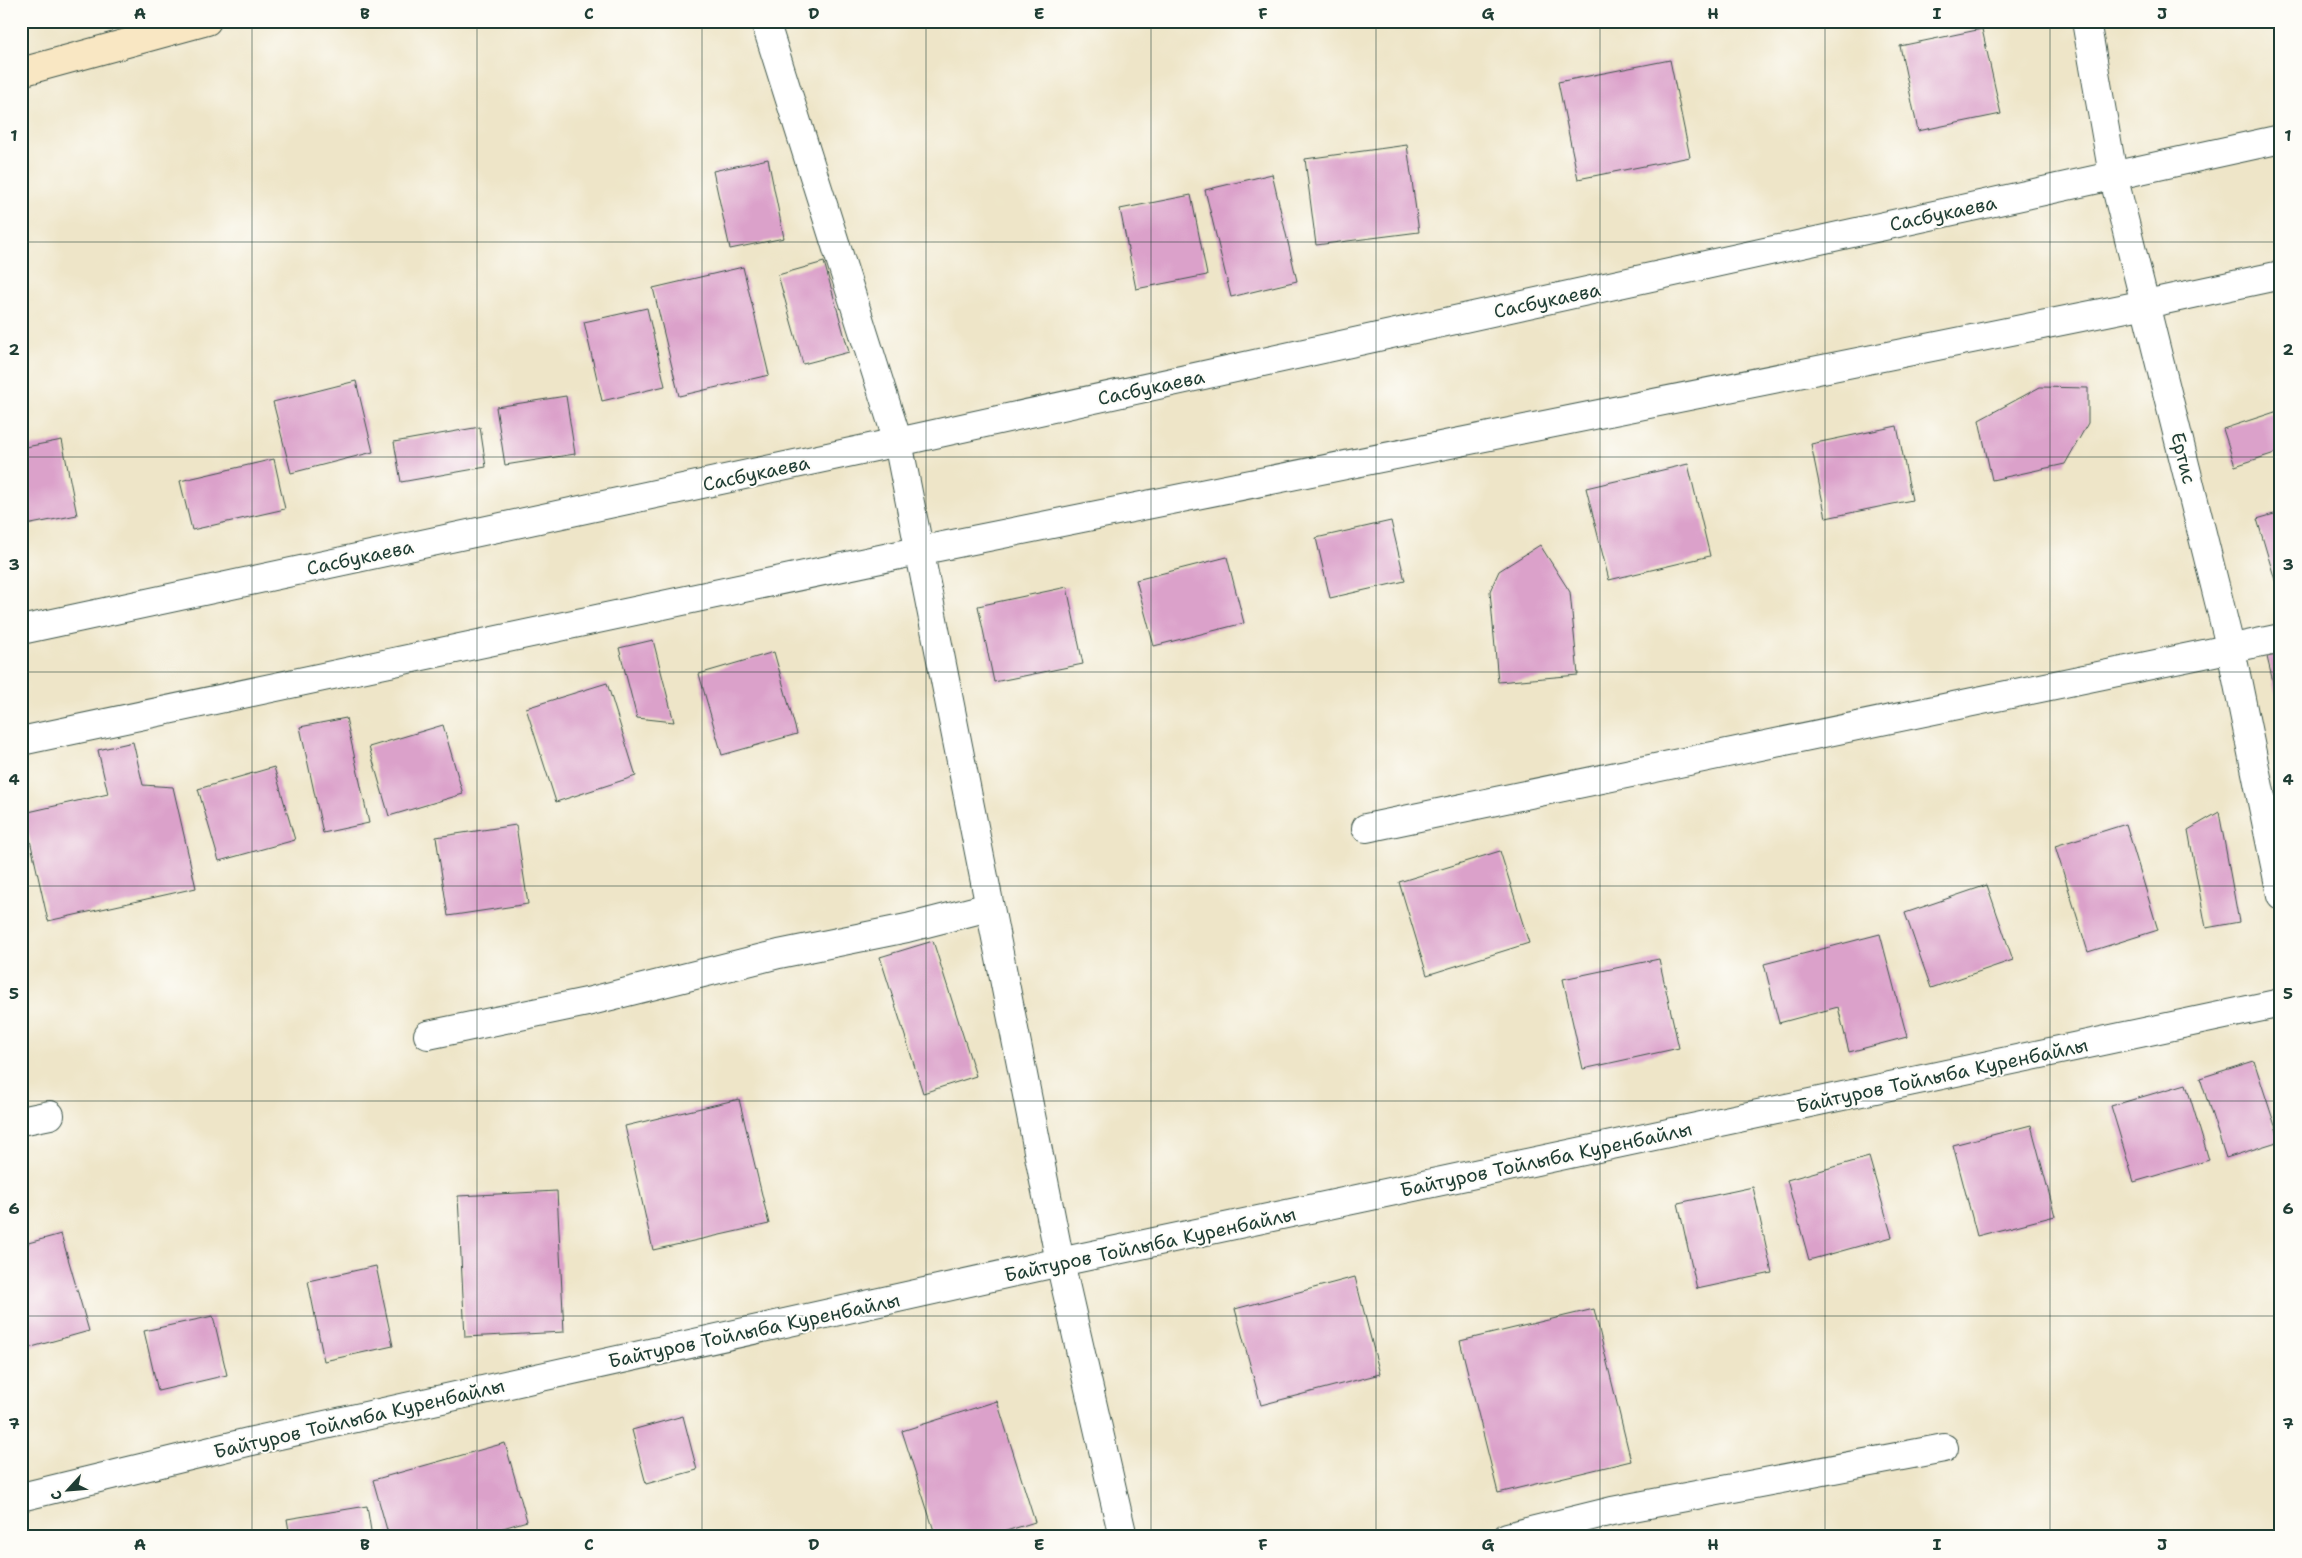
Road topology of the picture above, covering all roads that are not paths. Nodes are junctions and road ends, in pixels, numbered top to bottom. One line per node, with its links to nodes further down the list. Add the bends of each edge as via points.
1 (207, 21): 4 (main road)
2 (765, 21): 9 (street)
3 (2086, 21): 6 (street, Ертис)
4 (21, 72)
5 (2281, 140): 6 (street, Сасбукаева)
6 (2114, 175): 8 (street, Ертис); 9 (street, Сасбукаева)
7 (2281, 275): 8 (street)
8 (2146, 304): 10 (street); 13 (street, Ертис)
9 (898, 442): 10 (street); 11 (street, Сасбукаева)
10 (918, 551): 14 (street); 17 (street)
11 (21, 630)
12 (2281, 638): 13 (street)
13 (2231, 650): 15 (street); 16 (street, Ертис)
14 (21, 741)
15 (1366, 828)
16 (2281, 895)
17 (989, 907): 19 (street, via 907,928 778,954 587,1002); 22 (street)
18 (2281, 1003): 22 (street, Байтуров Тойлыба Куренбайлы)
19 (428, 1035)
20 (50, 1115): 21 (street)
21 (21, 1121)
22 (1060, 1262): 24 (street, Байтуров Тойлыба Куренбайлы, via 248,1442); 25 (street)
23 (1944, 1448): 26 (street, via 1612,1511)
24 (21, 1497)
25 (1123, 1537)
26 (1506, 1537)

